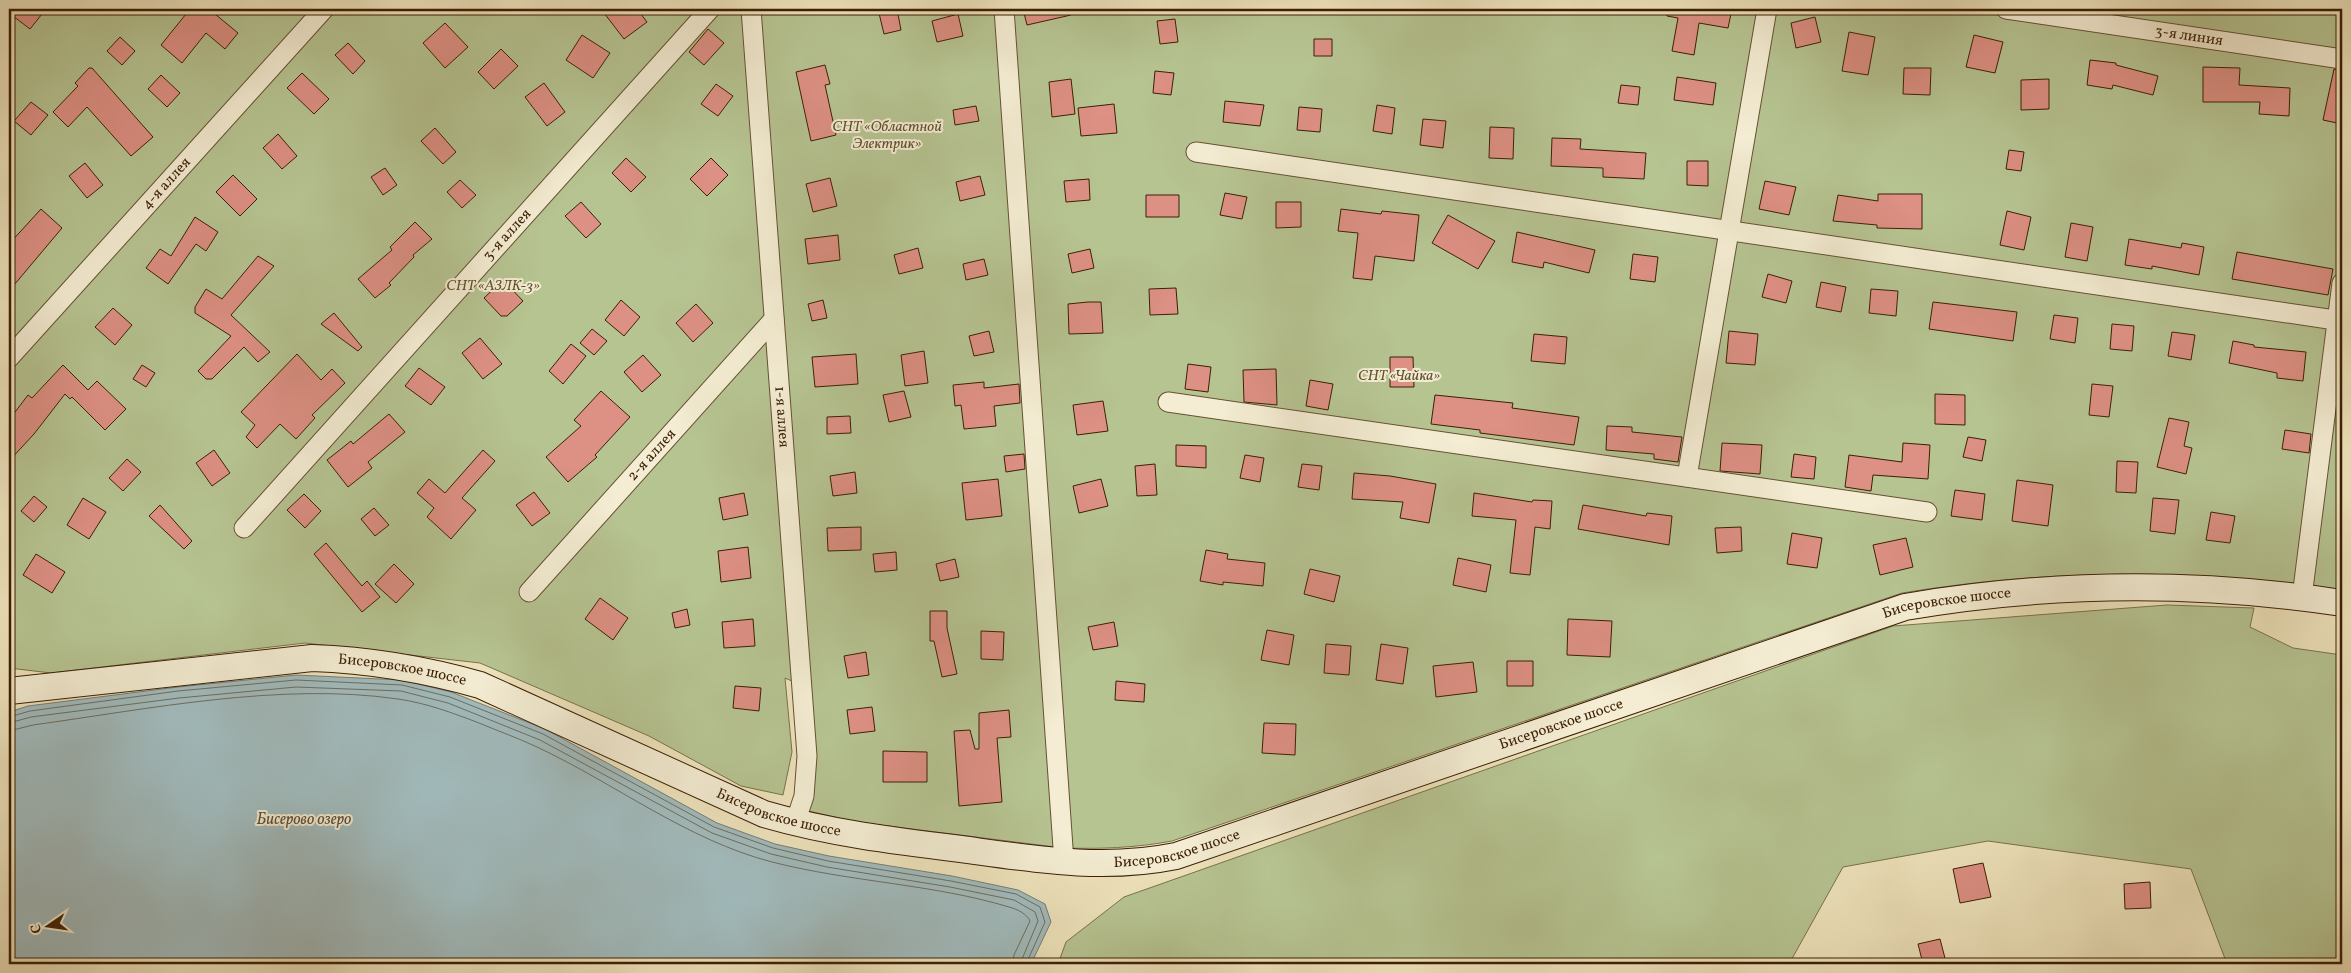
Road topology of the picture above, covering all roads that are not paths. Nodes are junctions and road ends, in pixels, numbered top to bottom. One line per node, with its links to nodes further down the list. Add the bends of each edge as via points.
1 (324, 9): 13 (street, 4-я аллея)
2 (710, 9): 17 (street, 3-я аллея)
3 (751, 9): 11 (street, 1-я аллея)
4 (1004, 9): 23 (street)
5 (1767, 9): 9 (street)
6 (2006, 9): 7 (street, 3-я линия)
7 (2342, 59)
8 (1196, 152): 9 (street)
9 (1729, 231): 12 (street); 15 (street)
10 (2342, 283): 12 (street)
11 (774, 319): 18 (street, 2-я аллея); 22 (street, 1-я аллея, via 807,756 804,796)
12 (2340, 321): 19 (street)
13 (9, 358)
14 (1168, 402): 15 (street)
15 (1687, 477): 16 (street)
16 (1927, 512)
17 (244, 528)
18 (529, 592)
19 (2302, 597): 20 (main road, Бисеровское шоссе); 23 (main road, Бисеровское шоссе, via 2225,589 2127,587 1981,595 1905,607 1176,856 1125,864)
20 (2342, 603)
21 (9, 690): 22 (main road, Бисеровское шоссе, via 312,658 358,660 429,672 480,685 764,814)
22 (795, 823): 23 (main road, Бисеровское шоссе, via 857,836)
23 (1064, 862)

